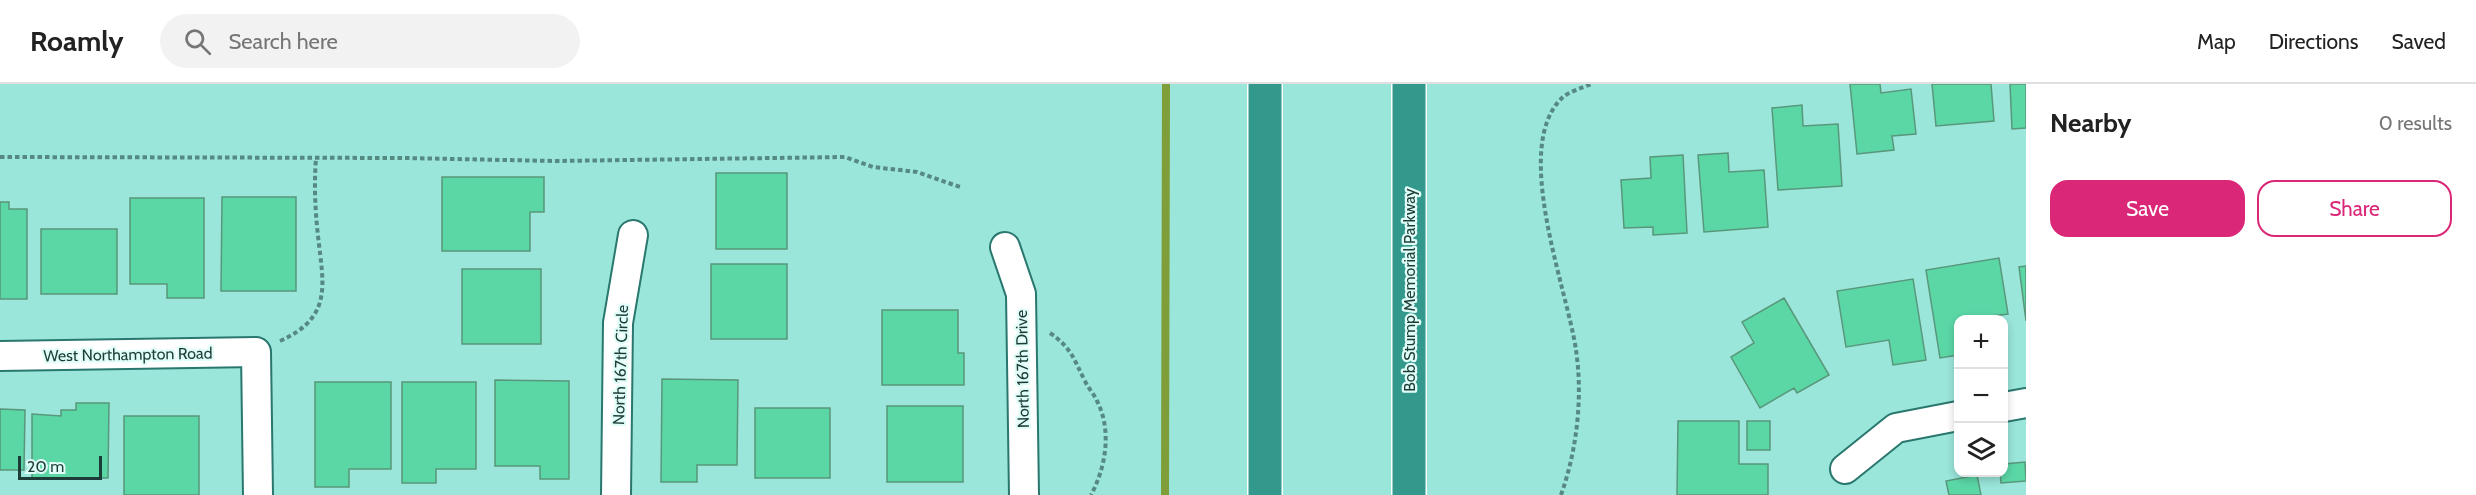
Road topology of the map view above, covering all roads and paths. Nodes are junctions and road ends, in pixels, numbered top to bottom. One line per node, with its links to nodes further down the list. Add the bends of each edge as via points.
1 (1265, 84): 20 (highway)
2 (1409, 84): 21 (highway, Bob Stump Memorial Parkway)
3 (1590, 84): 22 (path, via 1562,97 1544,125 1541,156 1548,225 1576,351 1579,413)
4 (0, 157): 5 (path)
5 (316, 158): 6 (path, via 555,161 844,157 873,167 916,172); 10 (path, via 314,186 324,287 317,309 302,329)
6 (960, 187)
7 (633, 235): 17 (street, North 167th Circle, via 618,323)
8 (1005, 247): 9 (street, North 167th Drive, via 1022,294)
9 (1022, 311): 18 (street, North 167th Drive); 19 (path, via 1059,338 1076,359 1098,402 1108,436)
10 (256, 352): 11 (street, West Northampton Road); 16 (street)
11 (0, 356)
12 (2026, 403): 13 (street)
13 (2008, 406)
14 (1954, 417): 15 (street, via 1896,428)
15 (1845, 469)
16 (258, 495)
17 (616, 495)
18 (1024, 495)
19 (1091, 495)
20 (1265, 495)
21 (1409, 495)
22 (1561, 495)

